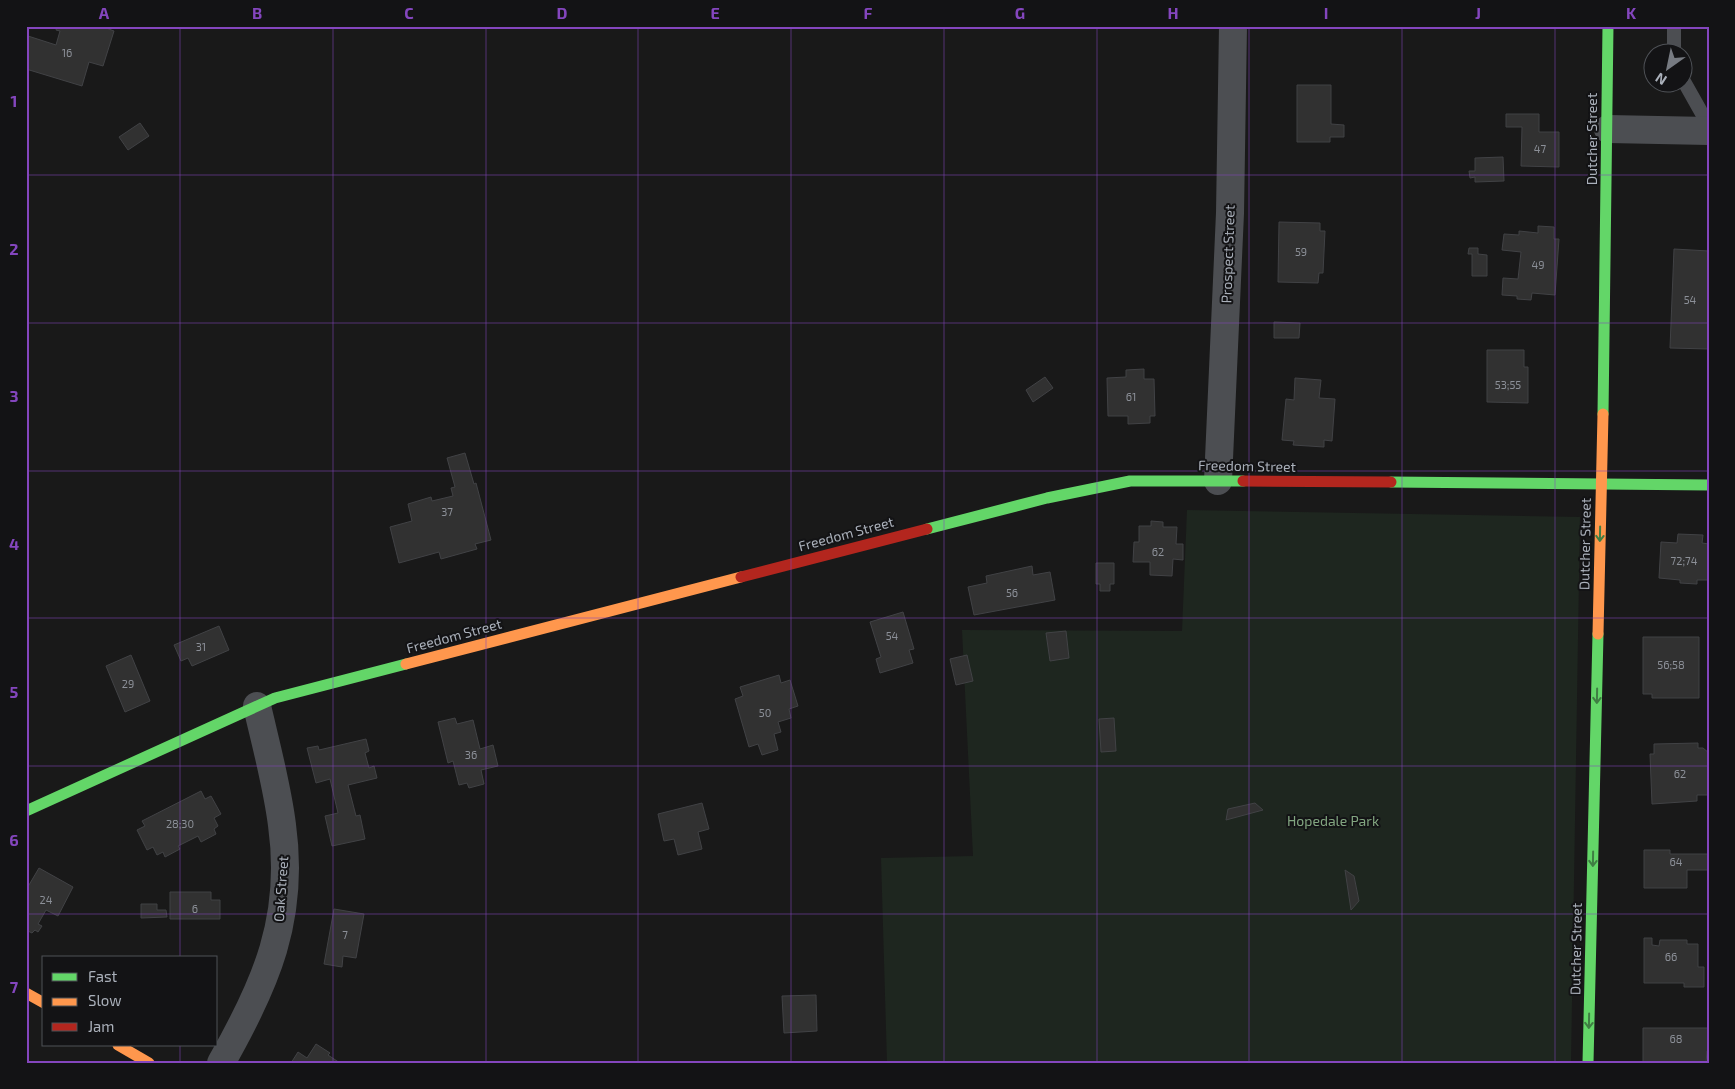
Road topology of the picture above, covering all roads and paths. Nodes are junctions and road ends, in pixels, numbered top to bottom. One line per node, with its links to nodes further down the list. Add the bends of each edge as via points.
1 (1233, 26): 9 (street, Prospect Street, via 1230,213)
2 (1608, 26): 7 (street, Dutcher Street)
3 (1674, 26): 4 (lane)
4 (1674, 42)
5 (1690, 92): 6 (lane)
6 (1709, 126)
7 (1608, 129): 8 (street); 10 (street, Dutcher Street)
8 (1709, 131)
9 (1218, 481): 10 (street, Freedom Street); 12 (street, Freedom Street, via 1130,481 1046,498 275,698)
10 (1602, 485): 11 (street, Freedom Street); 19 (street, Dutcher Street, one-way to 19)
11 (1709, 485)
12 (257, 706): 13 (street, Freedom Street); 18 (street, Oak Street, via 282,827 283,905 265,975)
13 (26, 811)
14 (26, 994): 15 (street)
15 (42, 1002)
16 (120, 1046): 17 (street)
17 (149, 1063)
18 (221, 1063)
19 (1588, 1063)

